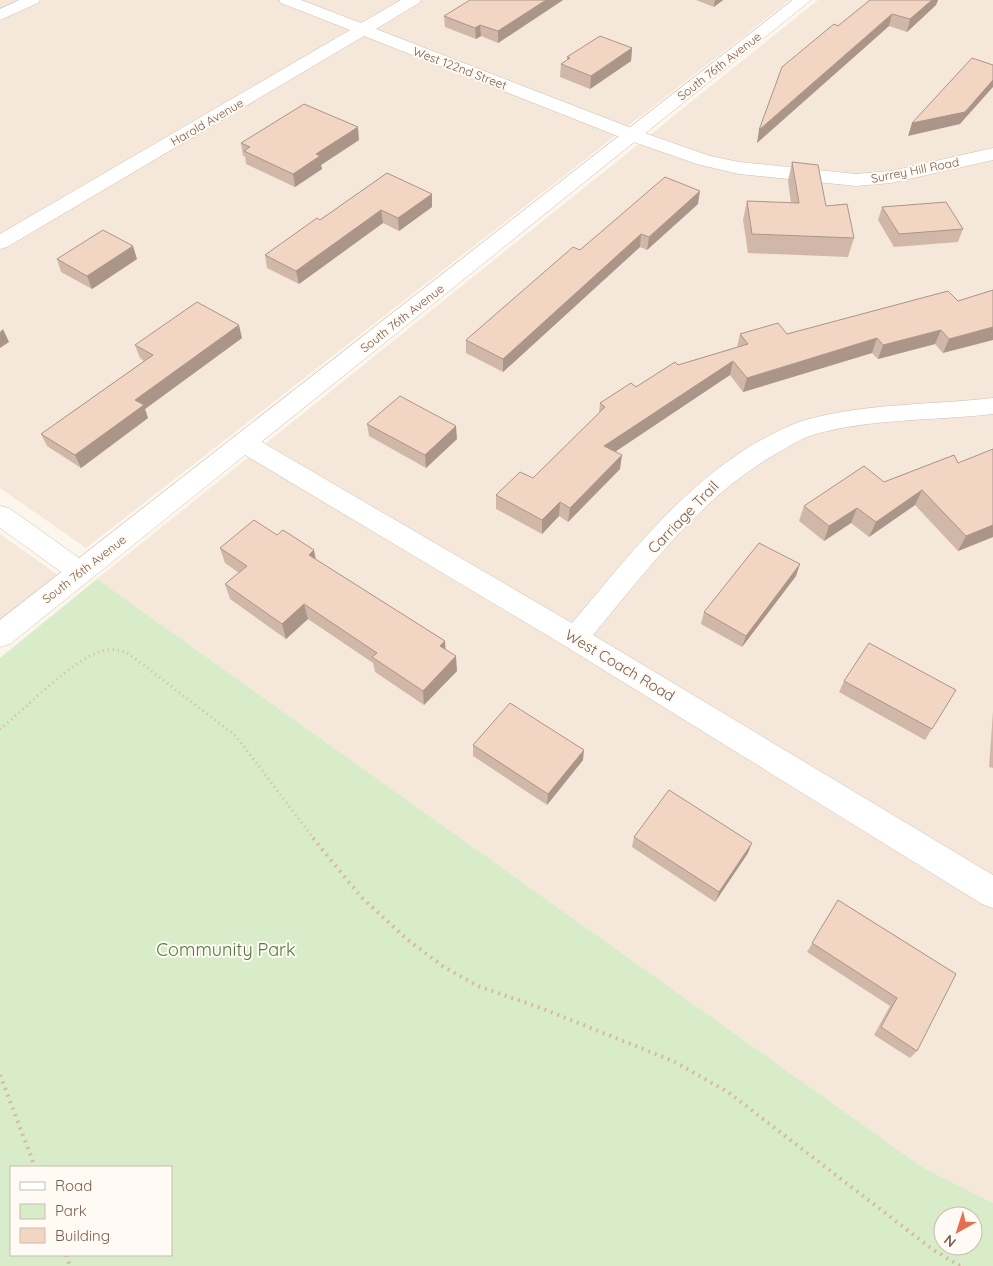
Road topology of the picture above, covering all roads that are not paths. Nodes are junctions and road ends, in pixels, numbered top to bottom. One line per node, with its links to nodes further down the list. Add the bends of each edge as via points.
1 (32, 0): 5 (street)
2 (287, 0): 6 (street, West 122nd Street)
3 (413, 0): 6 (street, Harold Avenue)
4 (803, 0): 7 (street, South 76th Avenue)
5 (0, 15)
6 (363, 30): 7 (street, West 122nd Street); 9 (street, Harold Avenue)
7 (632, 135): 8 (street, Surrey Hill Road, via 704,160 739,168 856,180 891,177); 11 (street, South 76th Avenue)
8 (993, 154)
9 (0, 243)
10 (993, 406): 15 (street, Carriage Trail, via 865,416 808,427 764,448 714,483 666,531)
11 (244, 443): 13 (street, South 76th Avenue); 15 (street, West Coach Road)
12 (0, 515): 13 (street)
13 (80, 572): 14 (street, South 76th Avenue)
14 (0, 636)
15 (575, 638): 16 (street, West Coach Road)
16 (993, 892)

